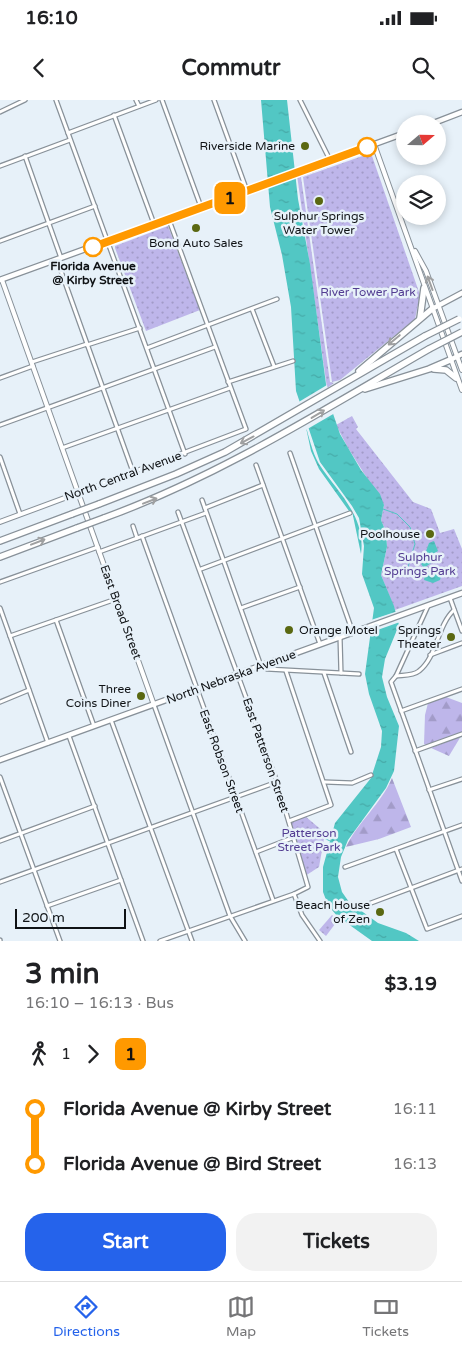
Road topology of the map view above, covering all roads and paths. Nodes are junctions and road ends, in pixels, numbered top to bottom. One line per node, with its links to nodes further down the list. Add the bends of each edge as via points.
1 (25, 100): 9 (street)
2 (56, 100): 13 (street)
3 (136, 100): 8 (street)
4 (156, 100): 8 (street)
5 (162, 100): 22 (street)
6 (214, 100): 20 (street)
7 (300, 100): 18 (street)
8 (139, 106): 11 (street)
9 (0, 112)
10 (462, 112): 12 (main road)
11 (114, 115): 13 (street); 25 (street)
12 (446, 118)
13 (68, 133): 15 (street)
14 (396, 136): 16 (main road)
15 (70, 140): 17 (street); 21 (street)
16 (374, 144): 18 (main road); 28 (street)
17 (25, 156): 19 (street); 24 (street)
18 (330, 161): 20 (main road)
19 (0, 166)
20 (247, 191): 22 (main road)
21 (95, 206): 24 (street); 27 (street)
22 (201, 208): 23 (main road)
23 (168, 220): 25 (main road); 39 (street)
24 (49, 223): 26 (street); 29 (street)
25 (155, 225): 27 (main road)
26 (0, 241)
27 (108, 242): 29 (main road); 40 (street)
28 (413, 250): 31 (street); 34 (street, one-way to 28, via 421,259)
29 (59, 259): 30 (main road); 42 (street)
30 (1, 278): 48 (street, East Broad Street)
31 (424, 288): 36 (street); 37 (highway)
32 (462, 293): 34 (main road)
33 (277, 299): 35 (street)
34 (438, 304): 36 (main road); 45 (street)
35 (252, 309): 39 (street); 49 (street)
36 (432, 309): 37 (highway); 47 (street)
37 (420, 318): 54 (highway, one-way to 54)
38 (460, 319): 54 (highway, bridge)
39 (206, 326): 43 (street); 44 (street)
40 (140, 328): 42 (street); 44 (street)
41 (462, 332): 60 (highway, bridge)
42 (87, 345): 48 (street); 57 (street)
43 (215, 347): 50 (street); 56 (street)
44 (147, 348): 50 (street)
45 (460, 355): 47 (main road); 52 (street)
46 (293, 360): 49 (street)
47 (450, 360): 51 (highway); 55 (street)
48 (33, 364): 53 (street); 61 (street, East Broad Street)
49 (274, 366): 56 (street)
50 (155, 369): 57 (street); 62 (street)
51 (429, 369): 55 (highway, via 446,370); 60 (highway)
52 (462, 370)
53 (0, 378)
54 (351, 378): 85 (highway, one-way to 85, bridge, via 201,464)
55 (456, 378): 59 (street)
56 (228, 382): 58 (street)
57 (103, 388): 61 (street); 64 (street)
58 (230, 388): 62 (street); 67 (street, North Central Avenue, via 246,429)
59 (462, 390)
60 (353, 393): 87 (highway, one-way to 60, bridge, via 163,496 237,460)
61 (48, 408): 63 (street); 65 (street, East Broad Street)
62 (169, 409): 64 (street); 67 (street)
63 (0, 425)
64 (117, 428): 65 (street); 70 (street)
65 (62, 448): 72 (street, East Broad Street)
66 (290, 453): 82 (street)
67 (185, 454): 70 (street, North Central Avenue)
68 (0, 458): 78 (street)
69 (256, 465): 71 (street)
70 (133, 472): 72 (street, North Central Avenue)
71 (263, 485): 74 (street); 84 (street)
72 (78, 492): 78 (street, North Central Avenue); 86 (street, East Broad Street)
73 (202, 500): 74 (street)
74 (205, 508): 76 (street)
75 (178, 512): 79 (street, East Patterson Street)
76 (206, 513): 79 (street); 88 (street)
77 (350, 513): 82 (street)
78 (20, 514): 80 (street, North Central Avenue)
79 (182, 521): 83 (street); 89 (street, East Patterson Street)
80 (0, 522)
81 (133, 526): 83 (street, East Robson Street)
82 (317, 526): 84 (street); 102 (street)
83 (139, 537): 86 (street); 117 (street, East Robson Street)
84 (283, 539): 88 (street); 91 (street)
85 (0, 541)
86 (99, 550): 90 (street); 94 (street, East Broad Street)
87 (0, 557)
88 (224, 560): 89 (street); 97 (street)
89 (201, 569): 112 (street, East Patterson Street)
90 (0, 582)
91 (300, 587): 97 (street); 106 (street)
92 (462, 593): 93 (main road, North Nebraska Avenue)
93 (450, 598): 95 (main road, North Nebraska Avenue); 98 (street)
94 (116, 599): 100 (street); 119 (street, East Broad Street)
95 (428, 606): 102 (main road, North Nebraska Avenue); 114 (street)
96 (0, 608): 99 (street)
97 (241, 608): 108 (street)
98 (454, 610): 101 (street); 107 (street, via 446,619)
99 (1, 613): 103 (street)
100 (56, 620): 103 (street); 122 (street)
101 (462, 632)
102 (353, 633): 104 (main road, North Nebraska Avenue)
103 (10, 636): 116 (street)
104 (340, 637): 106 (main road, North Nebraska Avenue); 111 (street)
105 (462, 643): 107 (street)
106 (320, 644): 108 (main road, North Nebraska Avenue)
107 (429, 655): 114 (street, via 418,672)
108 (261, 666): 109 (street); 112 (main road, North Nebraska Avenue)
109 (286, 671): 110 (street); 133 (street)
110 (324, 673): 111 (street); 126 (street)
111 (341, 673): 113 (street)
112 (238, 674): 117 (main road, North Nebraska Avenue); 132 (street, East Patterson Street)
113 (359, 674)
114 (396, 676): 120 (street, via 391,682)
115 (462, 689): 120 (street)
116 (29, 690): 118 (street); 125 (street)
117 (196, 690): 119 (main road, North Nebraska Avenue); 135 (street, East Robson Street)
118 (0, 702)
119 (154, 705): 121 (main road, North Nebraska Avenue); 137 (street, East Broad Street)
120 (401, 711): 127 (street)
121 (111, 720): 122 (main road, North Nebraska Avenue); 140 (street)
122 (94, 726): 124 (main road, North Nebraska Avenue)
123 (462, 734): 127 (street)
124 (69, 736): 125 (main road, North Nebraska Avenue); 136 (street)
125 (48, 743): 128 (main road, North Nebraska Avenue)
126 (351, 752)
127 (415, 752): 134 (street)
128 (0, 760)
129 (371, 775): 133 (street, via 352,783)
130 (0, 777): 142 (street)
131 (462, 779): 134 (street)
132 (277, 782): 135 (street); 138 (street, East Patterson Street)
133 (324, 782): 138 (street, via 331,805)
134 (429, 790): 141 (street)
135 (236, 797): 137 (street); 147 (street, East Robson Street)
136 (94, 806): 142 (street); 145 (street)
137 (193, 812): 140 (street); 159 (street, East Broad Street)
138 (288, 821): 143 (street, East Patterson Street)
139 (462, 825): 141 (street)
140 (150, 828): 145 (street); 161 (street)
141 (443, 832): 146 (street); 150 (street)
142 (20, 833): 144 (street); 149 (street)
143 (292, 838): 147 (street); 155 (street, East Patterson Street, via 308,887)
144 (0, 841)
145 (108, 843): 149 (street); 151 (street)
146 (396, 849): 148 (street); 154 (street)
147 (256, 852): 156 (street, East Robson Street)
148 (346, 867)
149 (34, 870): 153 (street); 157 (street)
150 (460, 870): 152 (street); 154 (street)
151 (121, 880): 157 (street); 163 (street)
152 (462, 881)
153 (0, 882)
154 (411, 889): 158 (street); 160 (street, via 427,929)
155 (294, 894): 156 (street); 167 (street, via 302,915)
156 (273, 901): 159 (street)
157 (47, 906): 162 (street)
158 (363, 906)
159 (230, 916): 161 (street); 166 (street, East Broad Street)
160 (462, 916)
161 (188, 931): 164 (street); 165 (street)
162 (60, 941)
163 (144, 941)
164 (160, 941)
165 (192, 941)
166 (245, 941)
167 (320, 941)

